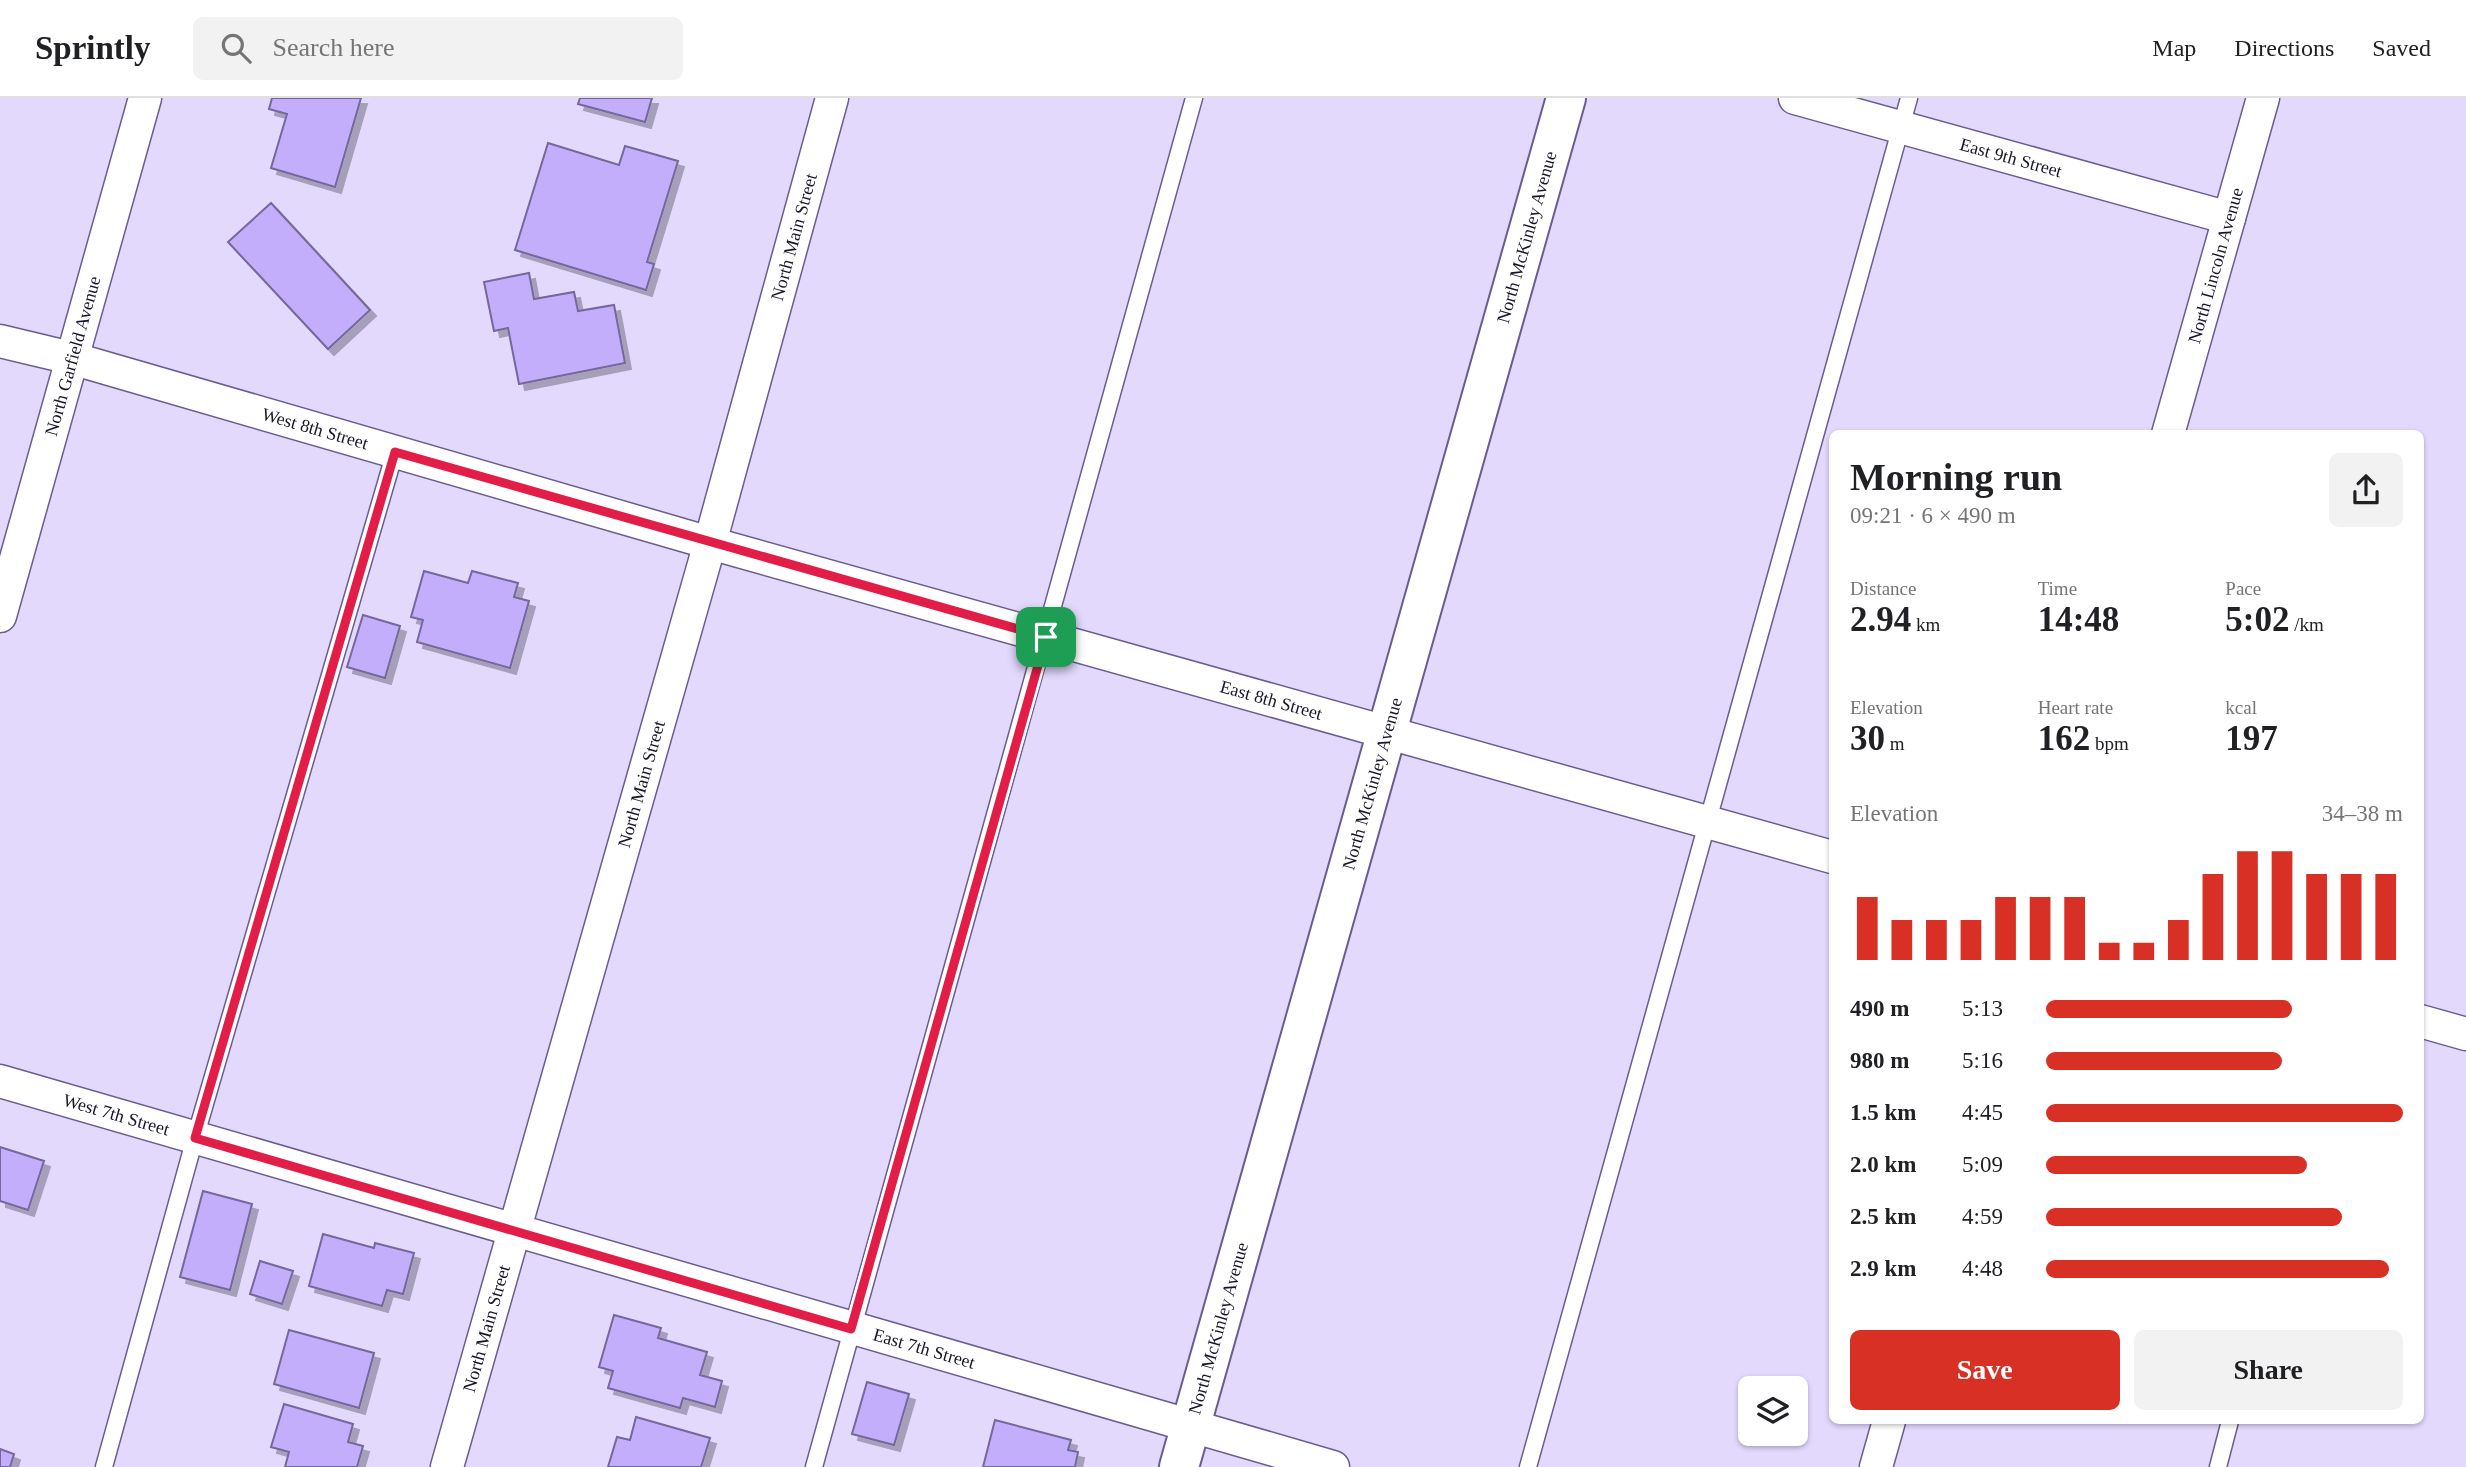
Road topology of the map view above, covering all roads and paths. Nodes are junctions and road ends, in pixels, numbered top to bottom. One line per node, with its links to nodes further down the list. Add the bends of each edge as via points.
1 (145, 98): 10 (street, North Garfield Avenue)
2 (832, 98): 13 (street, North Main Street)
3 (1194, 98): 15 (lane)
4 (1566, 98): 16 (main road, North McKinley Avenue)
5 (1795, 98): 7 (street, East 9th Street)
6 (2263, 98): 8 (street, North Lincoln Avenue)
7 (1904, 113): 8 (street, East 9th Street); 17 (lane)
8 (2229, 218): 11 (street, North Lincoln Avenue)
9 (0, 341): 10 (street, West 8th Street)
10 (71, 358): 12 (street, West 8th Street); 14 (street, North Garfield Avenue)
11 (2169, 430)
12 (395, 452): 13 (street, West 8th Street); 22 (lane)
13 (710, 543): 15 (street, East 8th Street); 23 (street, North Main Street)
14 (0, 617)
15 (1046, 637): 16 (street, East 8th Street); 24 (lane)
16 (1388, 732): 17 (street, East 8th Street); 27 (main road, North McKinley Avenue)
17 (1706, 822): 18 (street, East 8th Street); 33 (lane)
18 (1829, 856)
19 (2424, 1022): 20 (street)
20 (2466, 1034)
21 (0, 1081): 22 (street, West 7th Street)
22 (195, 1138): 23 (street, West 7th Street); 28 (lane)
23 (514, 1231): 24 (street, East 7th Street); 29 (street, North Main Street)
24 (851, 1329): 27 (street, East 7th Street); 30 (lane)
25 (1888, 1424): 34 (street)
26 (2229, 1424): 35 (lane)
27 (1191, 1427): 31 (main road, North McKinley Avenue); 32 (street, East 7th Street)
28 (104, 1467)
29 (447, 1467)
30 (814, 1467)
31 (1179, 1467)
32 (1333, 1467)
33 (1528, 1467)
34 (1876, 1467)
35 (2217, 1467)

